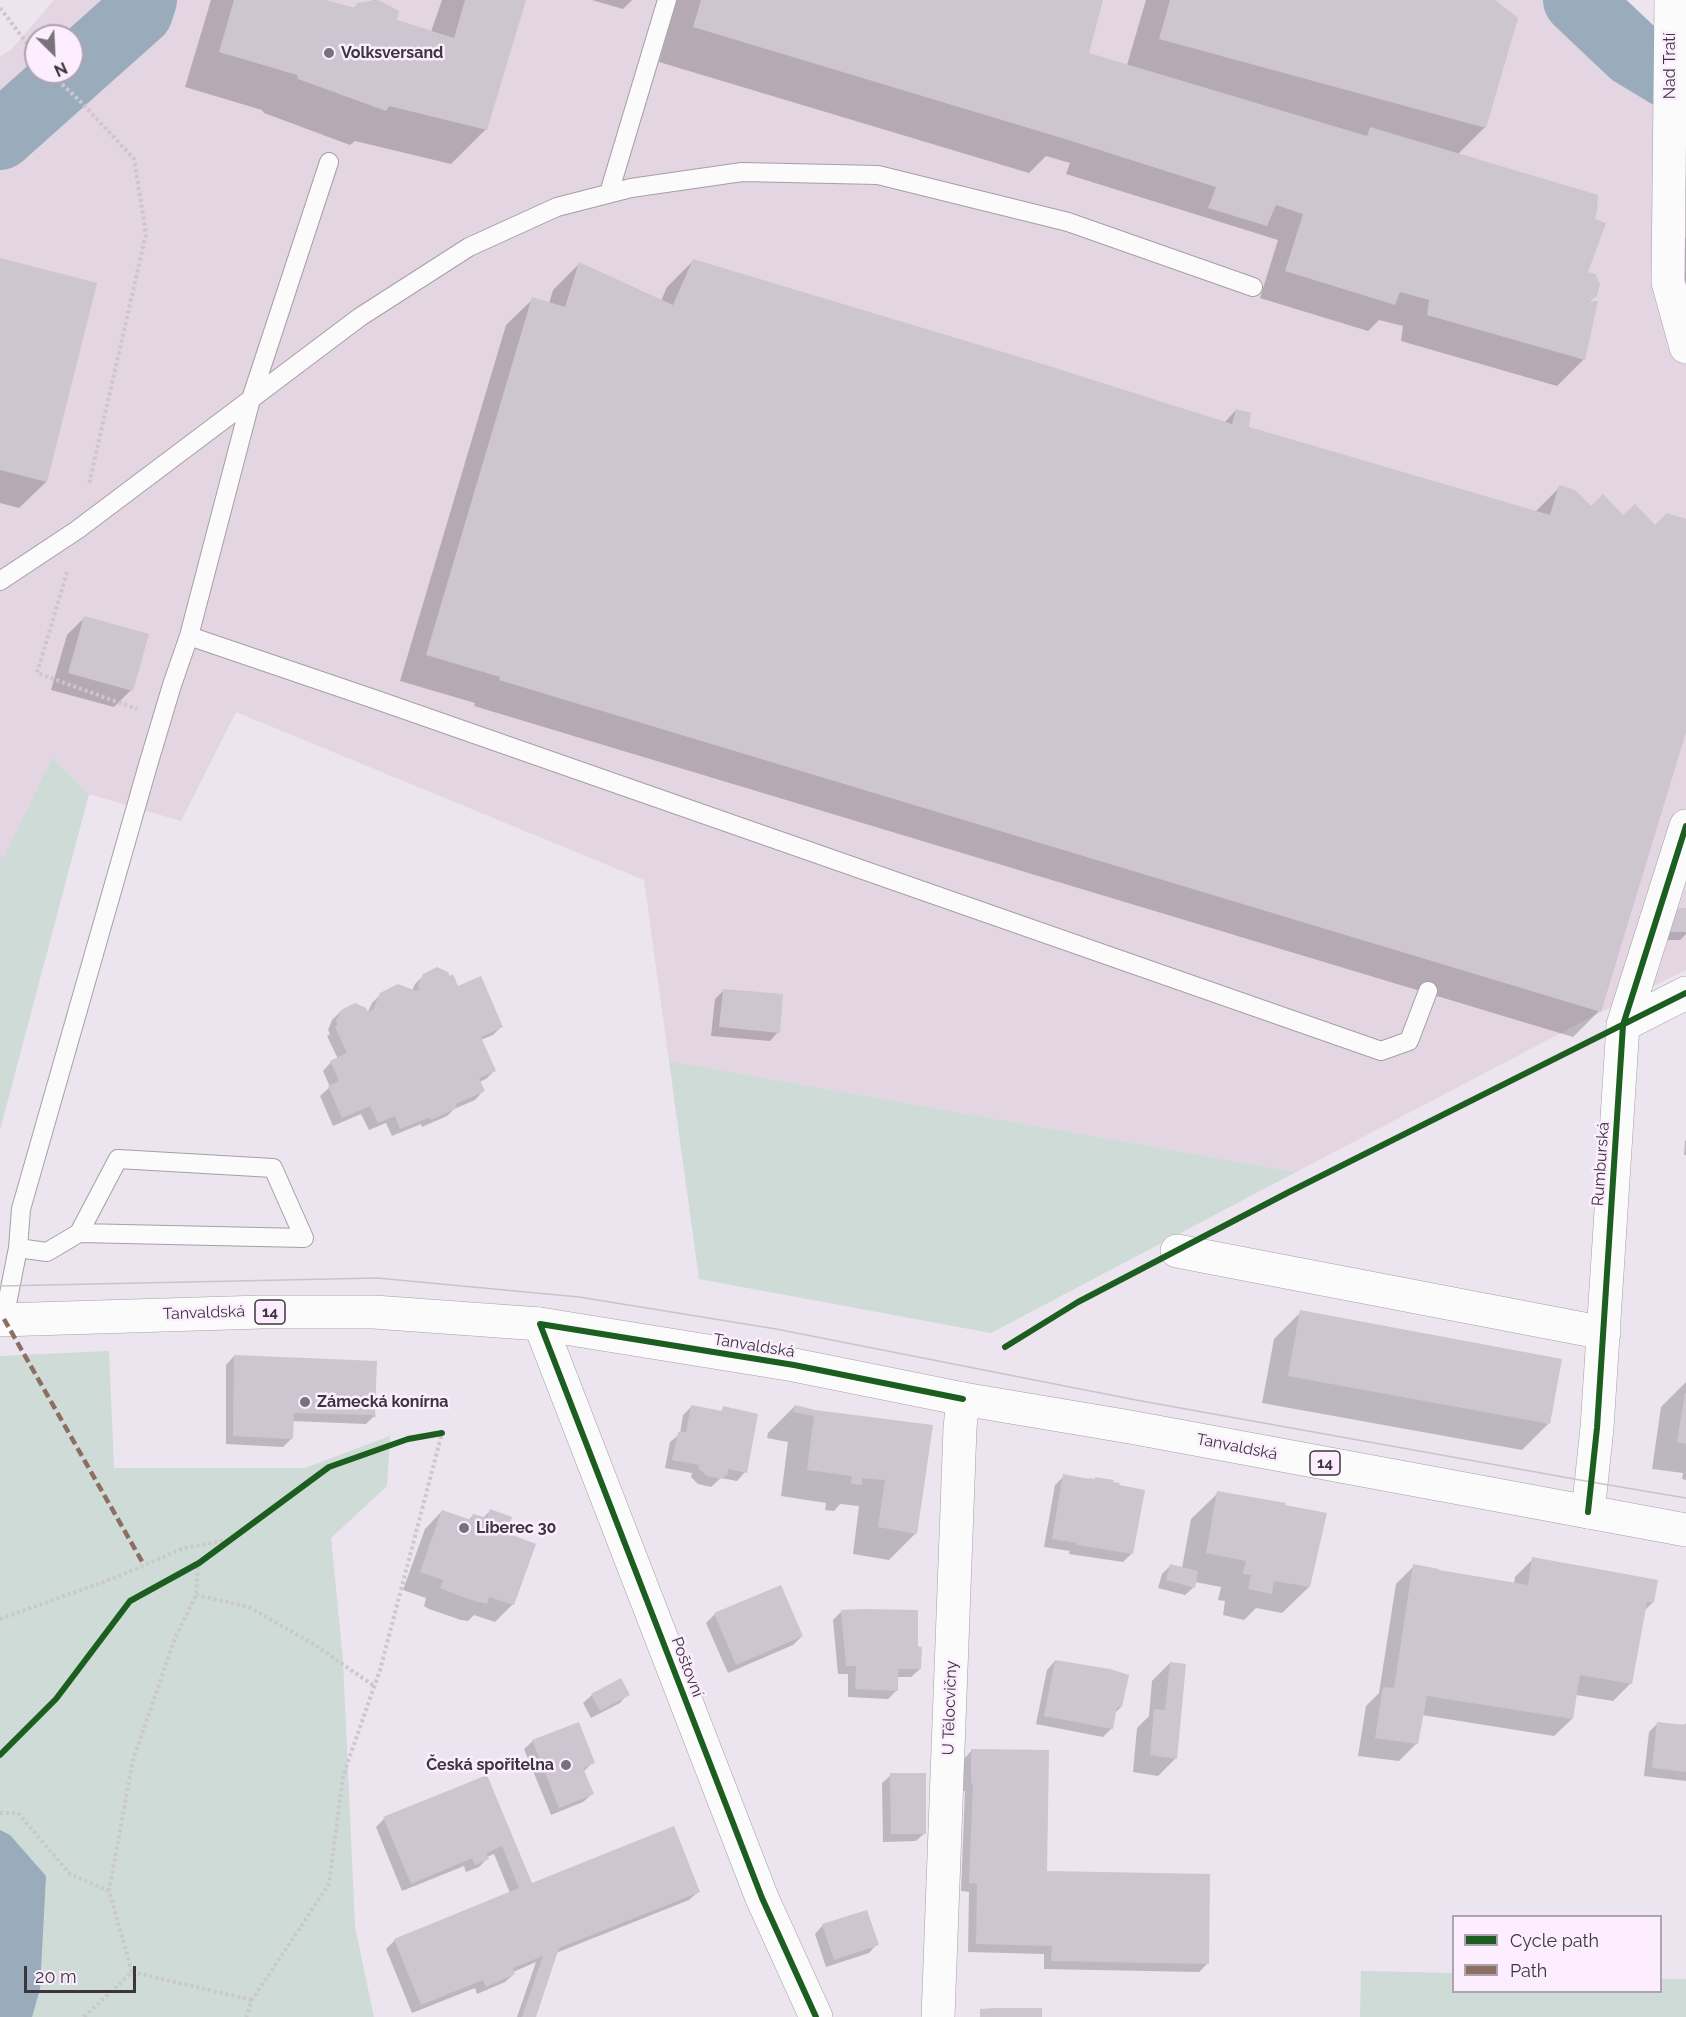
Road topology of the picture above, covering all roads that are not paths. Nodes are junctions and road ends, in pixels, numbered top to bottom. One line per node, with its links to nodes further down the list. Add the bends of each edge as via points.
1 (667, 0): 4 (lane)
2 (1671, 0): 6 (street, Nad Tratí, via 1668,282)
3 (329, 162): 7 (lane)
4 (609, 193): 5 (lane, via 742,172 878,175 1068,222); 7 (lane, via 557,207 469,247 360,317)
5 (1253, 287)
6 (1686, 347)
7 (251, 399): 8 (lane, via 77,530); 9 (lane)
8 (0, 581)
9 (189, 636): 11 (lane, via 1381,1051 1409,1041); 15 (lane, via 148,765 21,1209)
10 (1686, 826): 13 (street, Rumburská)
11 (1428, 991)
12 (1686, 993): 13 (street)
13 (1623, 1025): 19 (street, Rumburská)
14 (79, 1233): 14 (lane, via 221,1236 304,1238 273,1168 118,1159); 15 (lane, via 47,1252)
15 (18, 1248): 17 (lane)
16 (1177, 1251): 19 (street)
17 (2, 1319): 18 (street, Tanvaldská / 14, via 262,1311 374,1312)
18 (540, 1324): 20 (street, Tanvaldská / 14, via 794,1365); 23 (street, Poštovní, via 762,1898)
19 (1604, 1333): 21 (street, Rumburská)
20 (963, 1399): 21 (street, Tanvaldská / 14); 24 (street, U Tělocvičny)
21 (1588, 1512): 22 (street, Tanvaldská / 14)
22 (1686, 1530)
23 (816, 2017)
24 (938, 2017)

